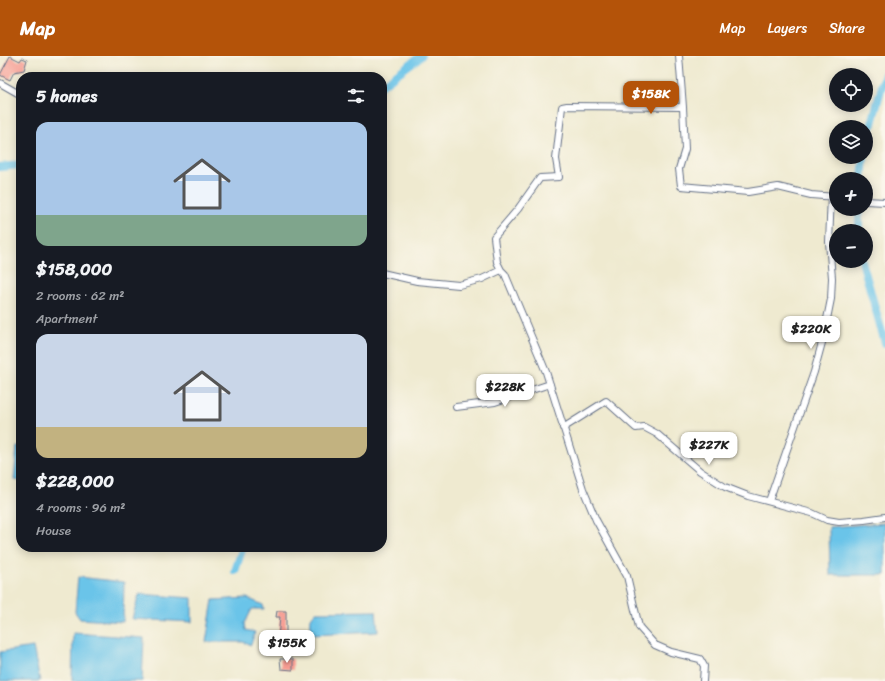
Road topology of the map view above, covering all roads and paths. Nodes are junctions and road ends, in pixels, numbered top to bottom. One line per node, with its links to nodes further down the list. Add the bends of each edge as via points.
1 (678, 56): 4 (street)
2 (0, 83): 3 (street)
3 (16, 92)
4 (683, 107): 5 (street, via 685,149 679,169 681,186 748,192 778,187 807,194); 9 (street, via 562,107 556,159 559,176 540,178 494,237 497,262)
5 (829, 196)
6 (873, 201): 7 (street)
7 (885, 202)
8 (831, 216): 14 (street, via 829,242 832,285 825,332 814,372)
9 (501, 270): 10 (street, via 482,279 459,285 417,281); 11 (street, via 510,284)
10 (387, 274)
11 (550, 384): 12 (street, via 495,402); 13 (street)
12 (456, 407)
13 (563, 428): 14 (street, via 606,401 636,428 644,427 657,434 700,471 725,487); 16 (street, via 596,520 628,576 639,627 655,645 700,659 704,666)
14 (769, 501): 15 (street, via 839,522)
15 (885, 517)
16 (703, 681)

